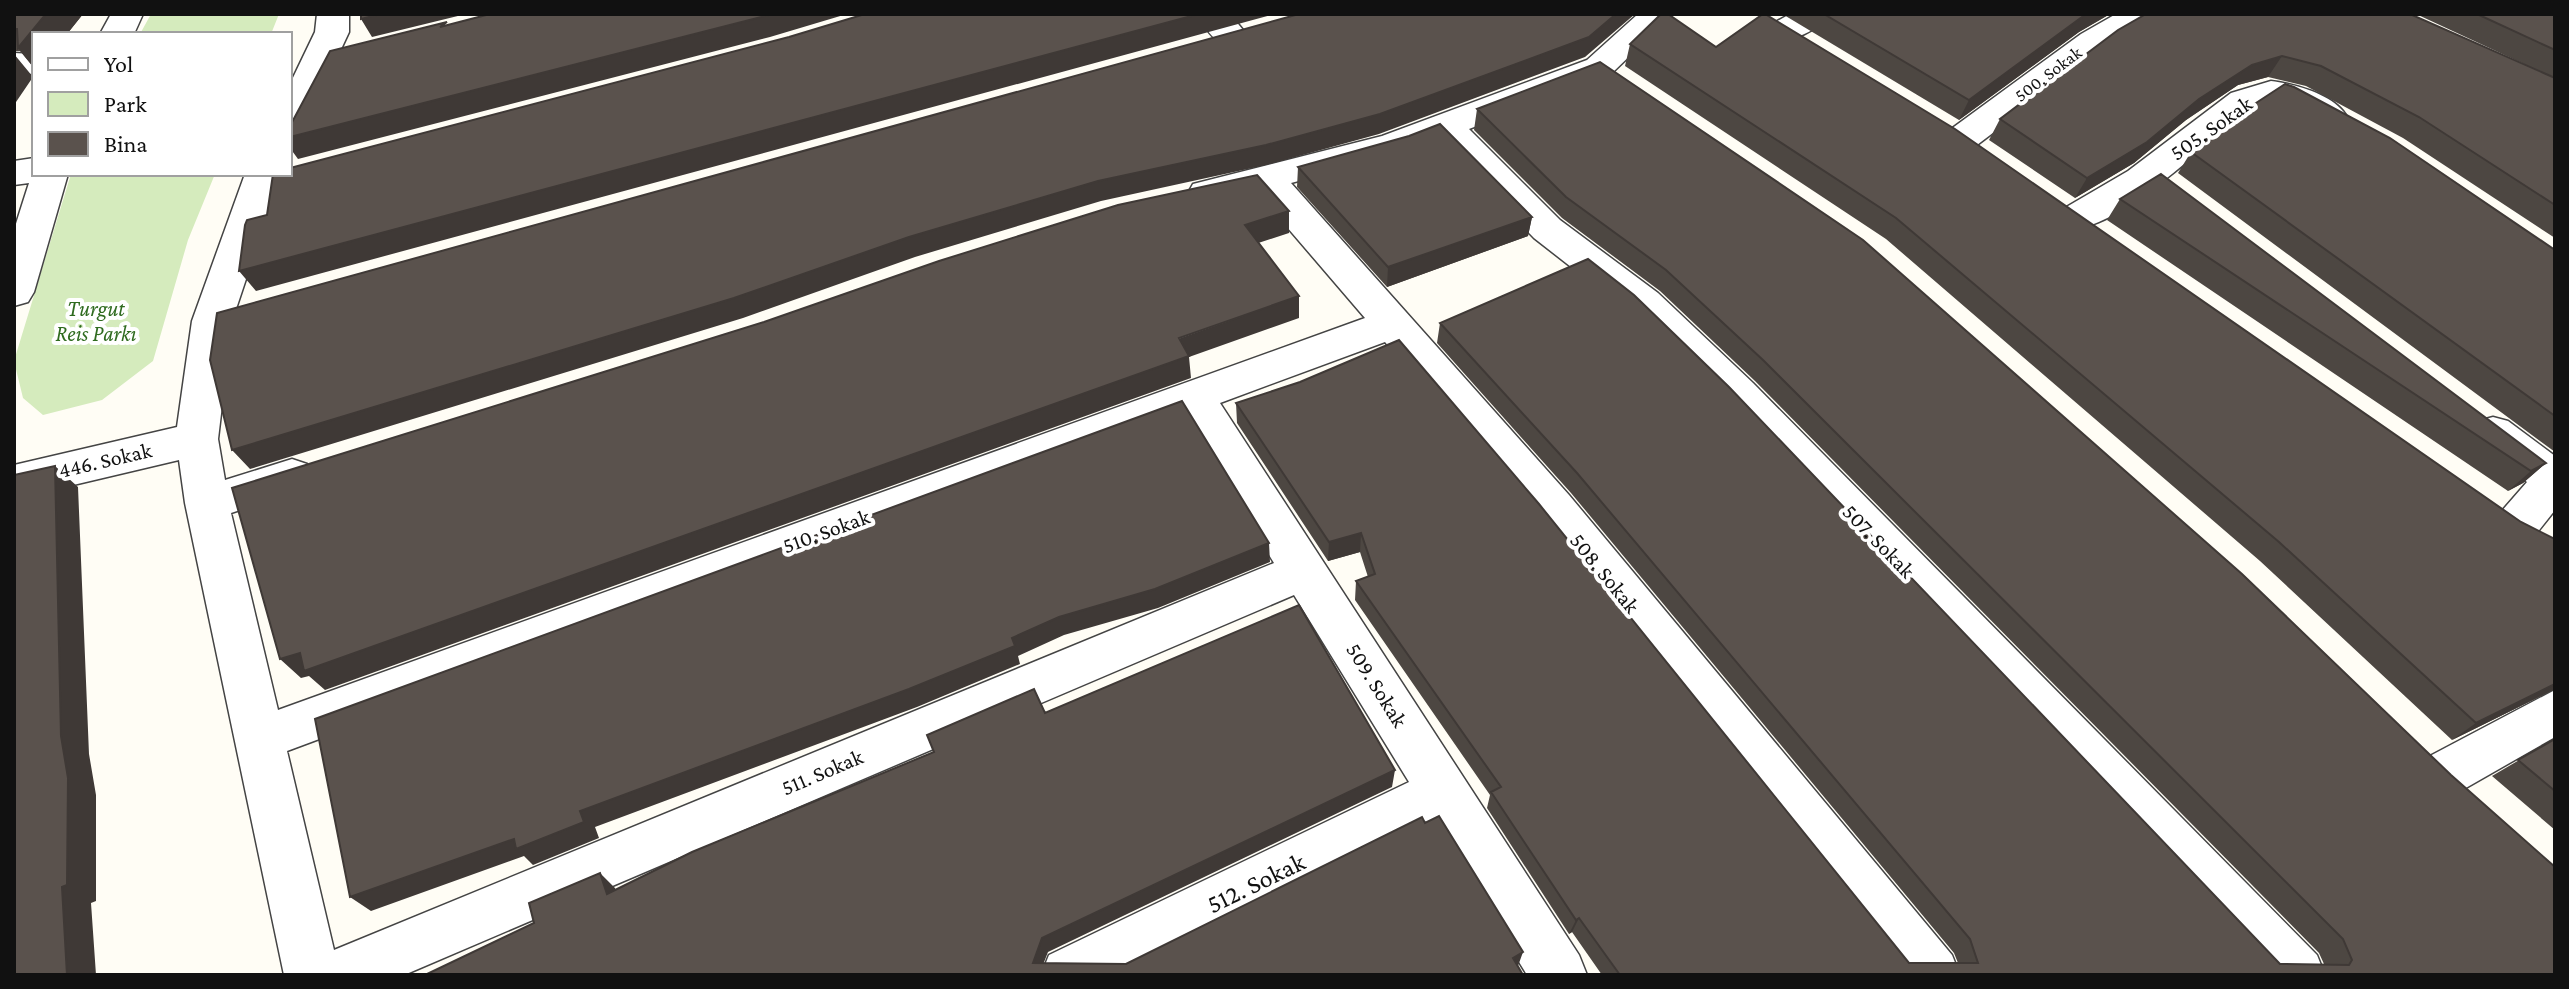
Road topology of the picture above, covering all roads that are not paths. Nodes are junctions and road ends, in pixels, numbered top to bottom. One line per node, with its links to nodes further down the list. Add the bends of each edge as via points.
1 (127, 14): 6 (street)
2 (333, 14): 10 (street, via 333,60)
3 (1657, 14): 8 (street)
4 (2140, 14): 13 (street, 500. Sokak, via 2093,41)
5 (1783, 20): 7 (street)
6 (118, 32)
7 (1825, 56)
8 (1599, 67): 9 (street); 11 (street)
9 (1638, 93)
10 (292, 117)
11 (1445, 125): 16 (street); 41 (street, 507. Sokak, via 1547,229 1644,303 1738,394)
12 (2361, 133): 18 (street, 505. Sokak, via 2293,97 2269,91 2252,96 2201,130 2162,183)
13 (1960, 140)
14 (49, 176): 19 (street)
15 (270, 179): 21 (street)
16 (1267, 180): 17 (street); 22 (street, 508. Sokak)
17 (1176, 200)
18 (2076, 218)
19 (14, 292)
20 (258, 309): 21 (street)
21 (212, 321): 25 (street)
22 (1392, 324): 23 (street, 510. Sokak); 40 (street, 508. Sokak, via 1553,508)
23 (1193, 395): 31 (street, 509. Sokak); 33 (street, 510. Sokak)
24 (2466, 412): 27 (street)
25 (197, 439): 28 (street, 446. Sokak); 29 (street)
26 (326, 466): 29 (street)
27 (2555, 479): 30 (street)
28 (14, 482)
29 (207, 503): 33 (street)
30 (2516, 524)
31 (1305, 570): 35 (street, 509. Sokak); 37 (street, 511. Sokak)
32 (2555, 712): 34 (street)
33 (259, 739): 36 (street)
34 (2449, 775)
35 (1443, 791): 38 (street, 512. Sokak); 39 (street, 509. Sokak)
36 (312, 975)
37 (339, 975)
38 (1069, 975)
39 (1559, 975)
40 (1932, 975)
41 (2297, 975)

